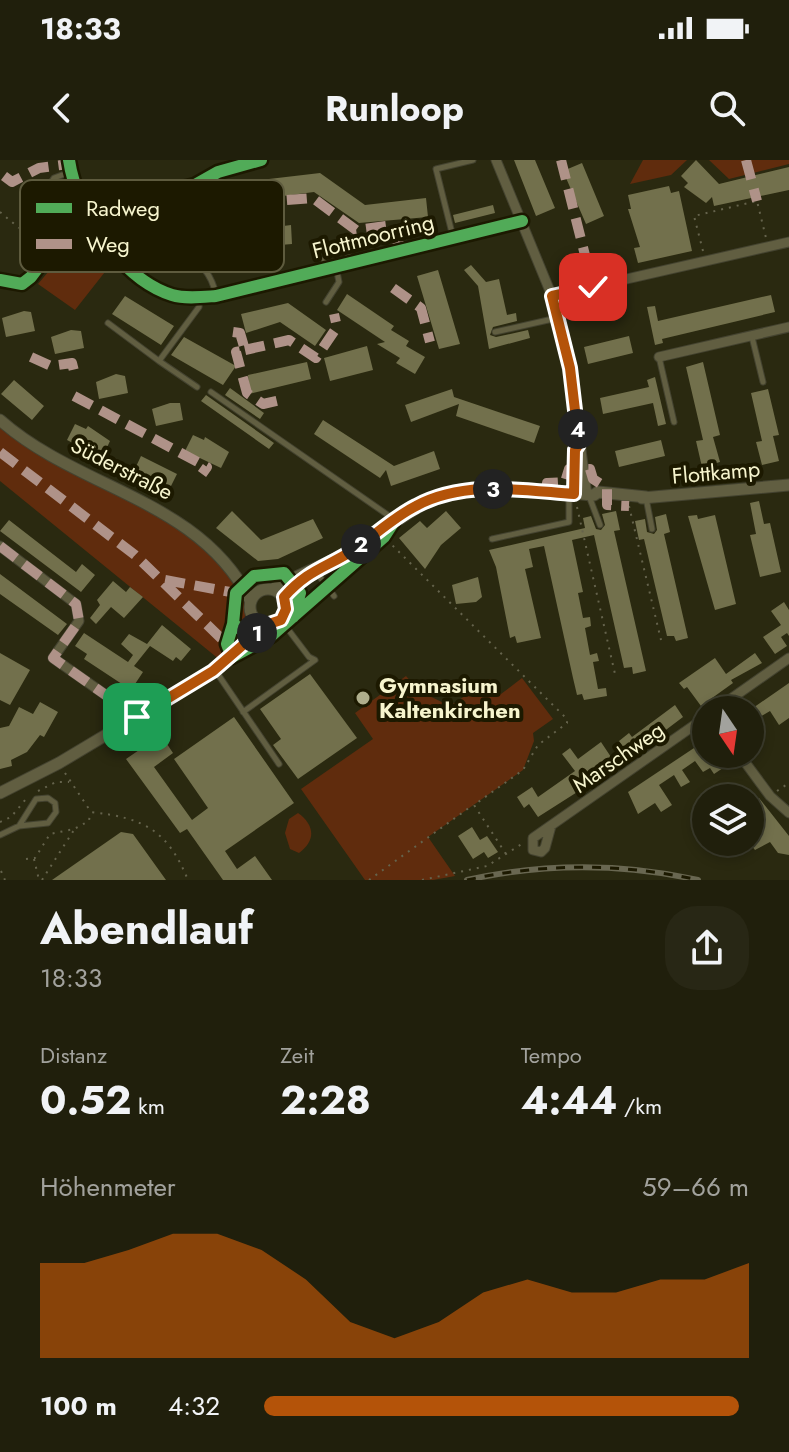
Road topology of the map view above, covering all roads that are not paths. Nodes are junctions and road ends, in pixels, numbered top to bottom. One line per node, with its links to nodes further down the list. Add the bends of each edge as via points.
1 (69, 160): 4 (street, Flottmoorring)
2 (473, 160): 8 (lane, via 436,169)
3 (496, 160): 7 (street)
4 (71, 171): 5 (lane); 6 (street, Flottmoorring)
5 (53, 180)
6 (75, 180)
7 (522, 221): 8 (street, Flottmoorring); 16 (street)
8 (453, 237): 10 (street, Flottmoorring)
9 (789, 242): 14 (street)
10 (329, 265): 15 (street, Flottmoorring); 18 (lane, via 339,282)
11 (135, 272): 17 (street, Flottmoorring, via 173,295)
12 (207, 272): 15 (lane)
13 (569, 277): 14 (lane)
14 (572, 292): 16 (street)
15 (216, 296): 17 (street, Flottmoorring)
16 (552, 296): 19 (street)
17 (201, 297): 25 (lane)
18 (326, 302)
19 (558, 317): 22 (lane); 32 (street, via 570,368)
20 (108, 323): 25 (lane)
21 (789, 327): 23 (street)
22 (495, 332)
23 (752, 336): 24 (street); 26 (lane)
24 (659, 357): 30 (lane)
25 (159, 361): 27 (lane)
26 (763, 382)
27 (197, 387)
28 (211, 392): 34 (lane)
29 (0, 420): 41 (street, Süderstraße, via 44,451 194,531)
30 (674, 422)
31 (789, 485): 33 (street, Flottkamp)
32 (583, 494): 33 (street, Flottkamp); 33 (street, Flottkamp, via 597,500); 34 (street, Flottkamp, via 476,487 415,506); 35 (lane); 37 (lane, via 569,522)
33 (646, 497): 36 (lane)
34 (395, 520): 39 (street, Flottkamp, via 378,537)
35 (600, 525)
36 (652, 529)
37 (492, 539)
38 (0, 546): 52 (street, via 76,604 79,621 53,658)
39 (314, 569): 40 (street, Flottkamp); 42 (lane); 43 (street, Flottkamp)
40 (273, 589): 41 (street, Flottkamp); 43 (street)
41 (254, 595): 44 (street)
42 (334, 596)
43 (284, 597): 45 (street)
44 (253, 618): 46 (street); 47 (street)
45 (281, 620): 46 (street); 51 (lane, via 315,660)
46 (266, 625): 47 (street)
47 (232, 657): 49 (street)
48 (789, 658): 50 (street)
49 (214, 669): 51 (lane); 52 (street)
50 (735, 696)
51 (243, 712): 54 (lane)
52 (137, 717): 56 (street)
53 (692, 727): 59 (street, Marschweg)
54 (279, 764)
55 (749, 768): 57 (street)
56 (0, 793)
57 (789, 813)
58 (19, 826): 58 (lane, via 48,823 55,816 55,803 36,799); 60 (lane)
59 (551, 826): 59 (street, Marschweg, via 533,838 536,852 543,850)
60 (0, 835)

